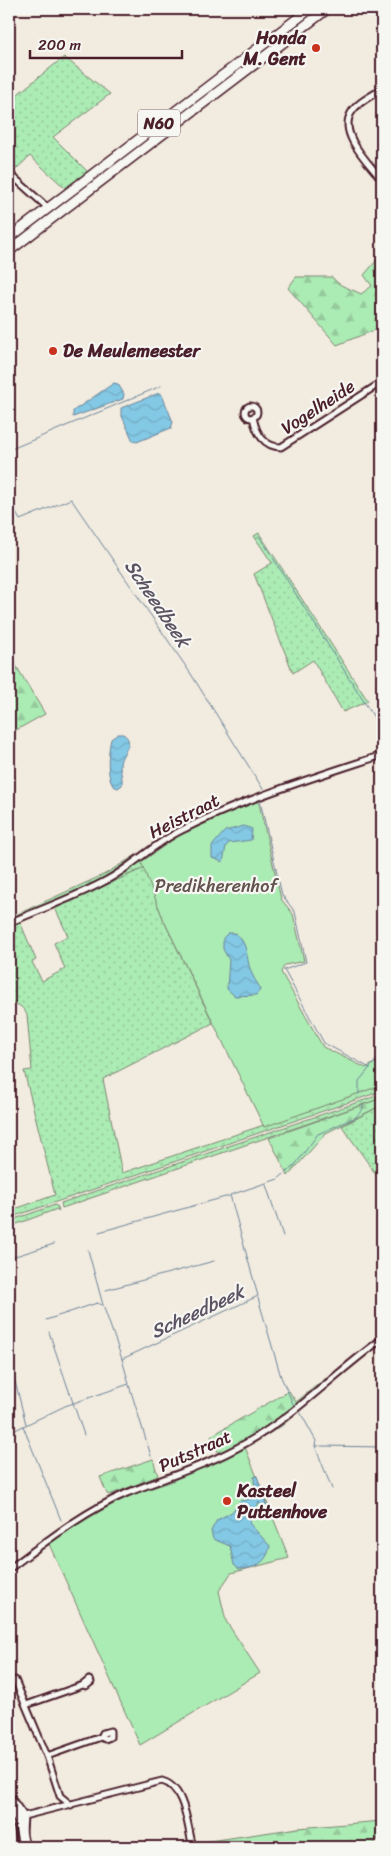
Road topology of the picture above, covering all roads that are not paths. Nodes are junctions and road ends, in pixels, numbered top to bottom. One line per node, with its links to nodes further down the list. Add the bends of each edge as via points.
1 (310, 9): 6 (highway, N60)
2 (326, 9): 8 (highway, N60)
3 (382, 89): 5 (street, via 357,105 348,121 352,140)
4 (9, 174): 6 (street)
5 (382, 180)
6 (48, 208): 7 (highway, N60)
7 (9, 238)
8 (9, 251)
9 (382, 382): 10 (street, Vogelheide, via 281,447 266,443 255,427)
10 (253, 417)
11 (382, 755): 12 (street, Heistraat, via 279,788 228,809 153,846 128,868 106,881)
12 (9, 923)
13 (382, 1339): 14 (street, Putstraat, via 356,1357 298,1408 246,1443 178,1476 84,1514)
14 (9, 1569)
15 (15, 1680): 17 (street)
16 (83, 1685): 17 (street)
17 (26, 1705): 19 (street)
18 (101, 1737): 19 (street)
19 (47, 1756): 21 (street)
20 (9, 1795): 26 (street)
21 (60, 1796): 23 (street); 24 (street)
22 (9, 1803): 28 (highway)
23 (71, 1805): 24 (street); 32 (street, via 155,1782 168,1783 174,1786 180,1798)
24 (57, 1808): 26 (street)
25 (9, 1814): 30 (highway)
26 (24, 1816): 28 (street)
27 (9, 1830): 29 (highway)
28 (23, 1833): 31 (highway)
29 (12, 1847)
30 (19, 1847)
31 (24, 1847)
32 (193, 1847)

